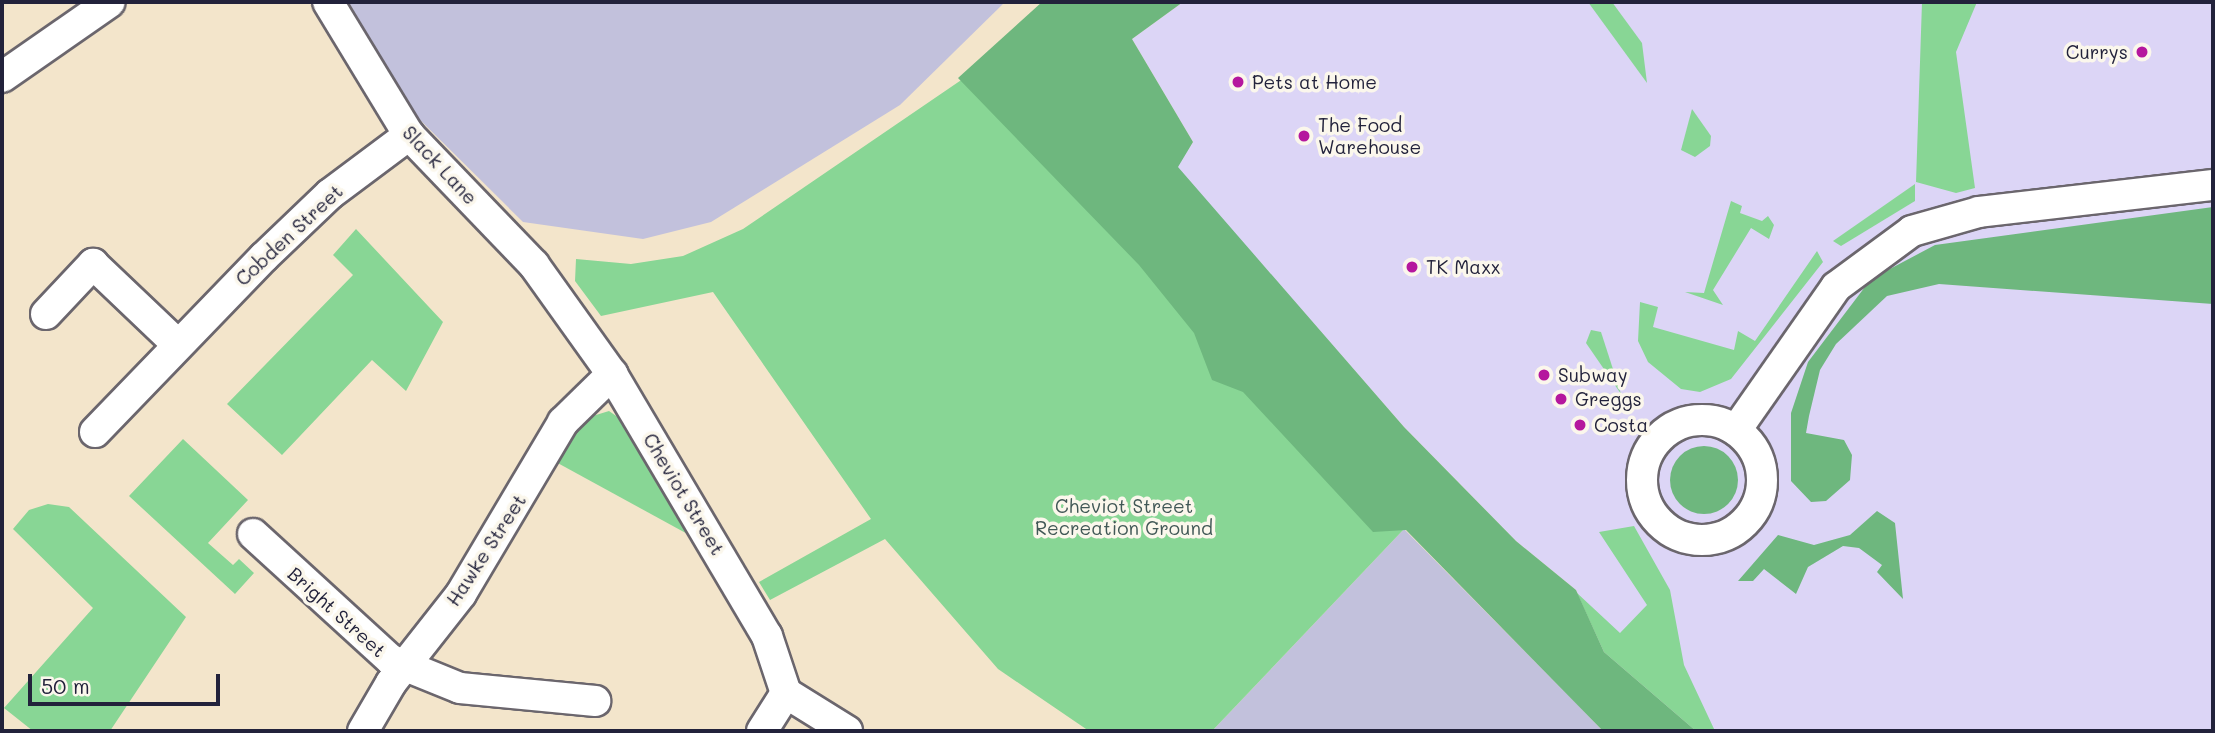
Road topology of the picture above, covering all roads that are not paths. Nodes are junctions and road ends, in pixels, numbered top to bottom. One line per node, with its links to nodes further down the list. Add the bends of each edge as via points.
1 (110, 2): 3 (street)
2 (328, 2): 4 (street, Slack Lane)
3 (2, 77)
4 (409, 135): 6 (street, Slack Lane); 8 (street, Cobden Street, via 330,194)
5 (2213, 185): 10 (street, via 1979,212 1912,231 1836,287)
6 (519, 249): 9 (street, Cheviot Street)
7 (46, 314): 8 (street, via 93,264)
8 (178, 345): 11 (street, Cobden Street)
9 (612, 374): 13 (street, Hawke Street, via 571,411 461,594); 14 (street, Cheviot Street, via 761,624)
10 (1736, 430): 10 (street, via 1749,442 1763,475 1753,513 1738,529 1711,540 1670,531 1645,500 1648,453 1684,422 1711,420)
11 (95, 432)
12 (253, 534): 13 (street, Bright Street)
13 (404, 666): 15 (street, Bright Street, via 470,690); 16 (street, Hawke Street)
14 (786, 693): 17 (street); 18 (street)
15 (595, 701)
16 (363, 731)
17 (762, 731)
18 (847, 731)

